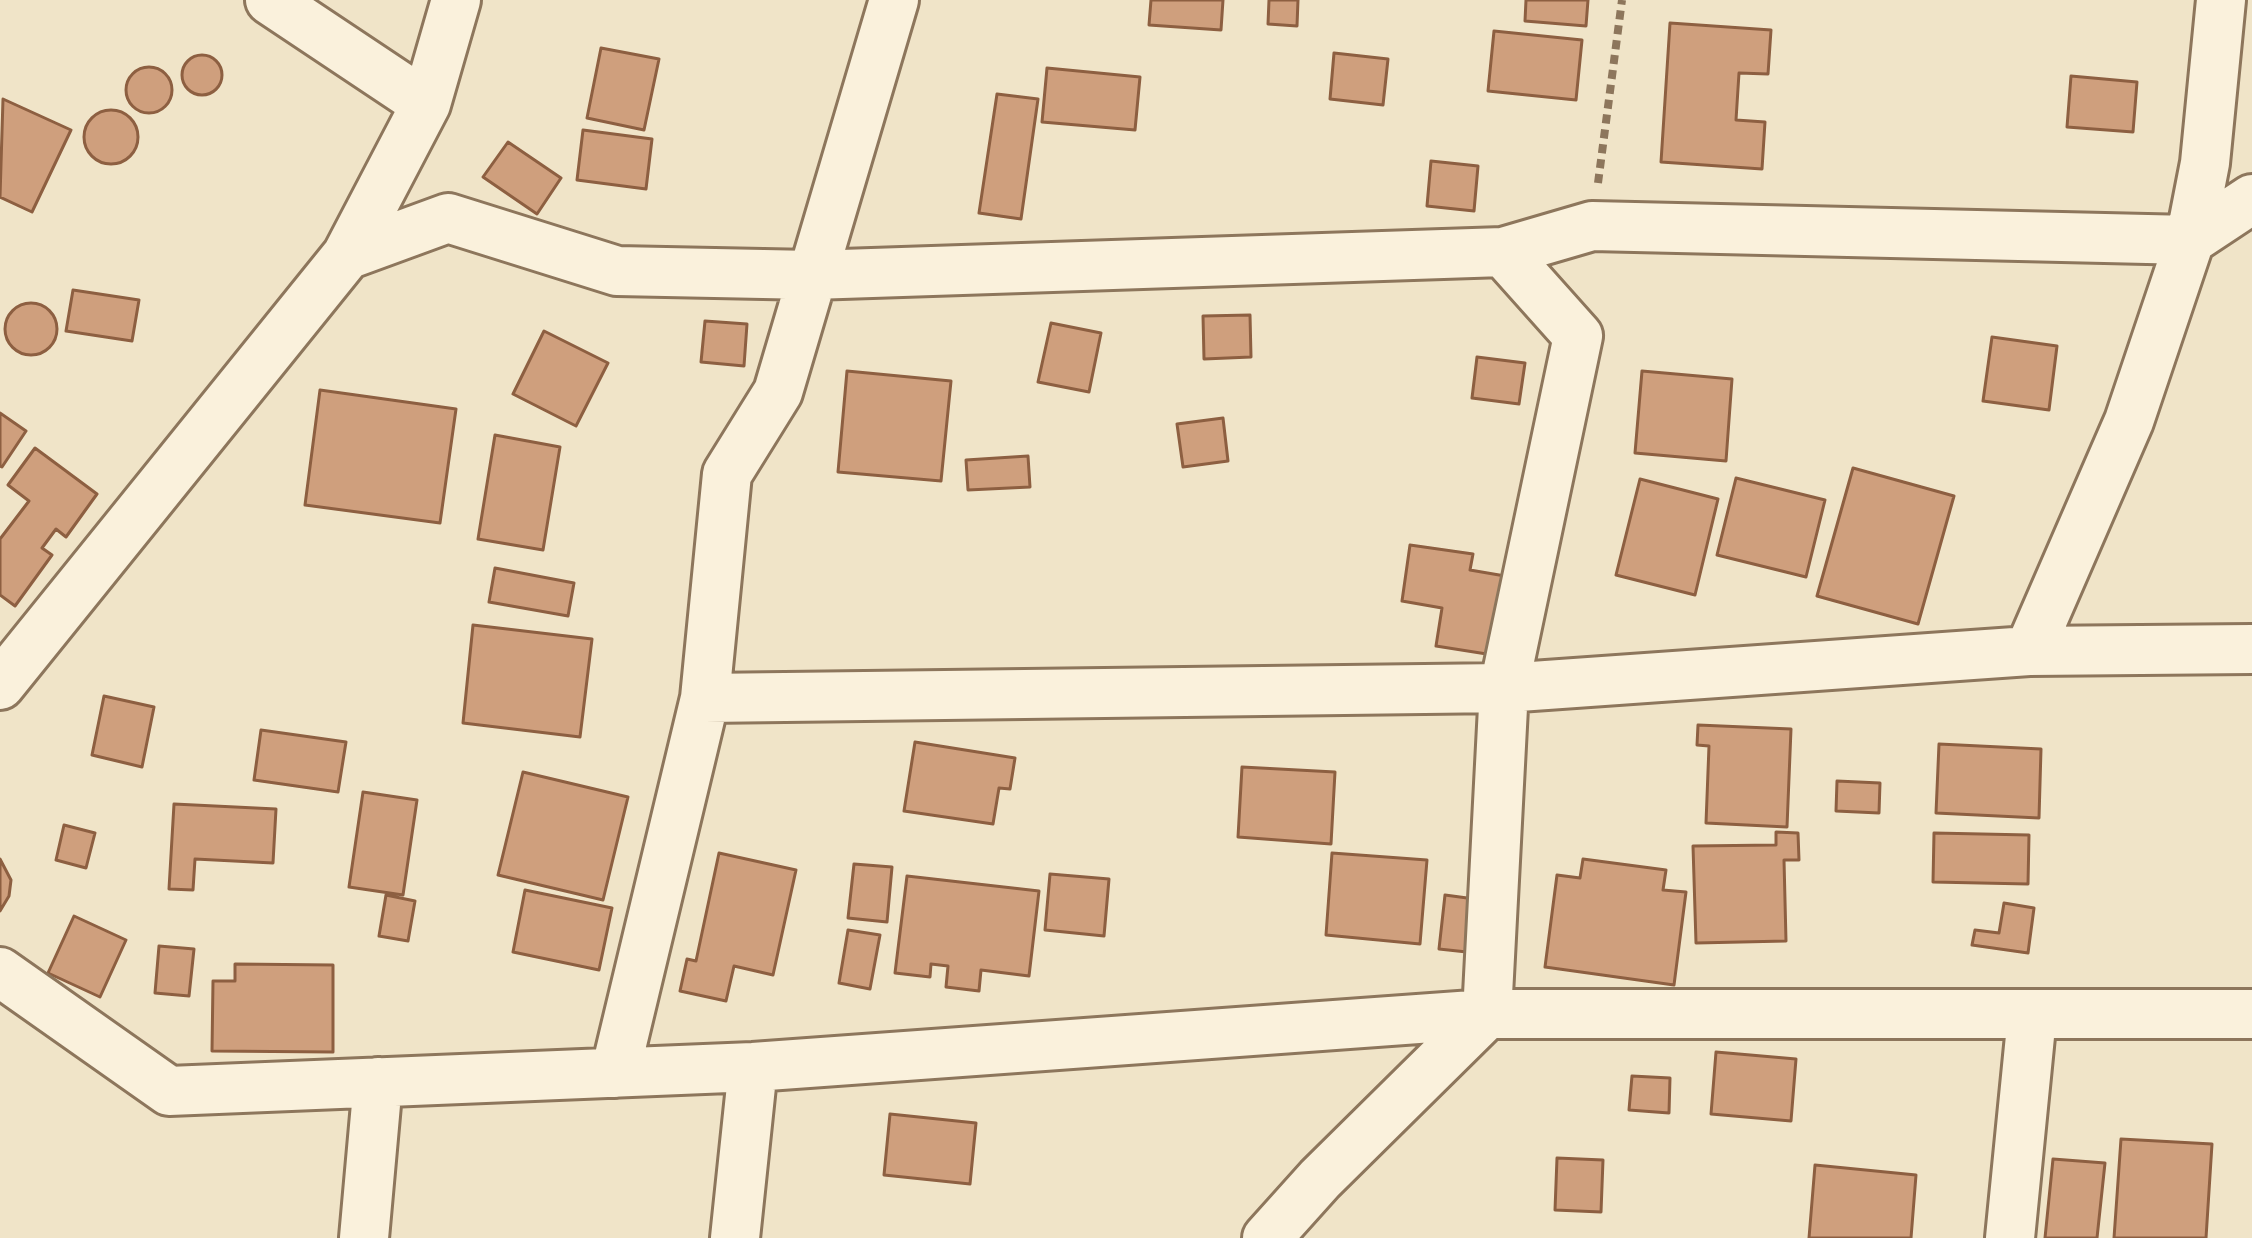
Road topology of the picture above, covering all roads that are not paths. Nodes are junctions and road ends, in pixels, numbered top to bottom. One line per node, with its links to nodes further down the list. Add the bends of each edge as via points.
1 (270, 0): 5 (street)
2 (455, 0): 5 (street)
3 (894, 0): 10 (street)
4 (2221, 0): 7 (street, via 2206,163)
5 (426, 104): 9 (street)
6 (2252, 199): 7 (street)
7 (2190, 240): 8 (street, via 1592,226); 12 (street, via 2129,421)
8 (1503, 252): 10 (street); 14 (street, via 1578,336)
9 (347, 255): 10 (street, via 448,218 617,271); 13 (street)
10 (812, 275): 15 (street, via 778,392 728,474)
11 (2252, 649): 12 (street)
12 (2029, 651): 14 (street)
13 (0, 685)
14 (1504, 688): 15 (street); 17 (street)
15 (705, 698): 21 (street)
16 (0, 972): 22 (street, via 169,1091)
17 (1486, 1014): 19 (street); 20 (street); 25 (street)
18 (2252, 1014): 19 (street)
19 (2032, 1016): 26 (street)
20 (753, 1067): 21 (street); 24 (street)
21 (615, 1073): 22 (street)
22 (379, 1082): 23 (street)
23 (364, 1238)
24 (735, 1238)
25 (1267, 1238)
26 (2010, 1238)

